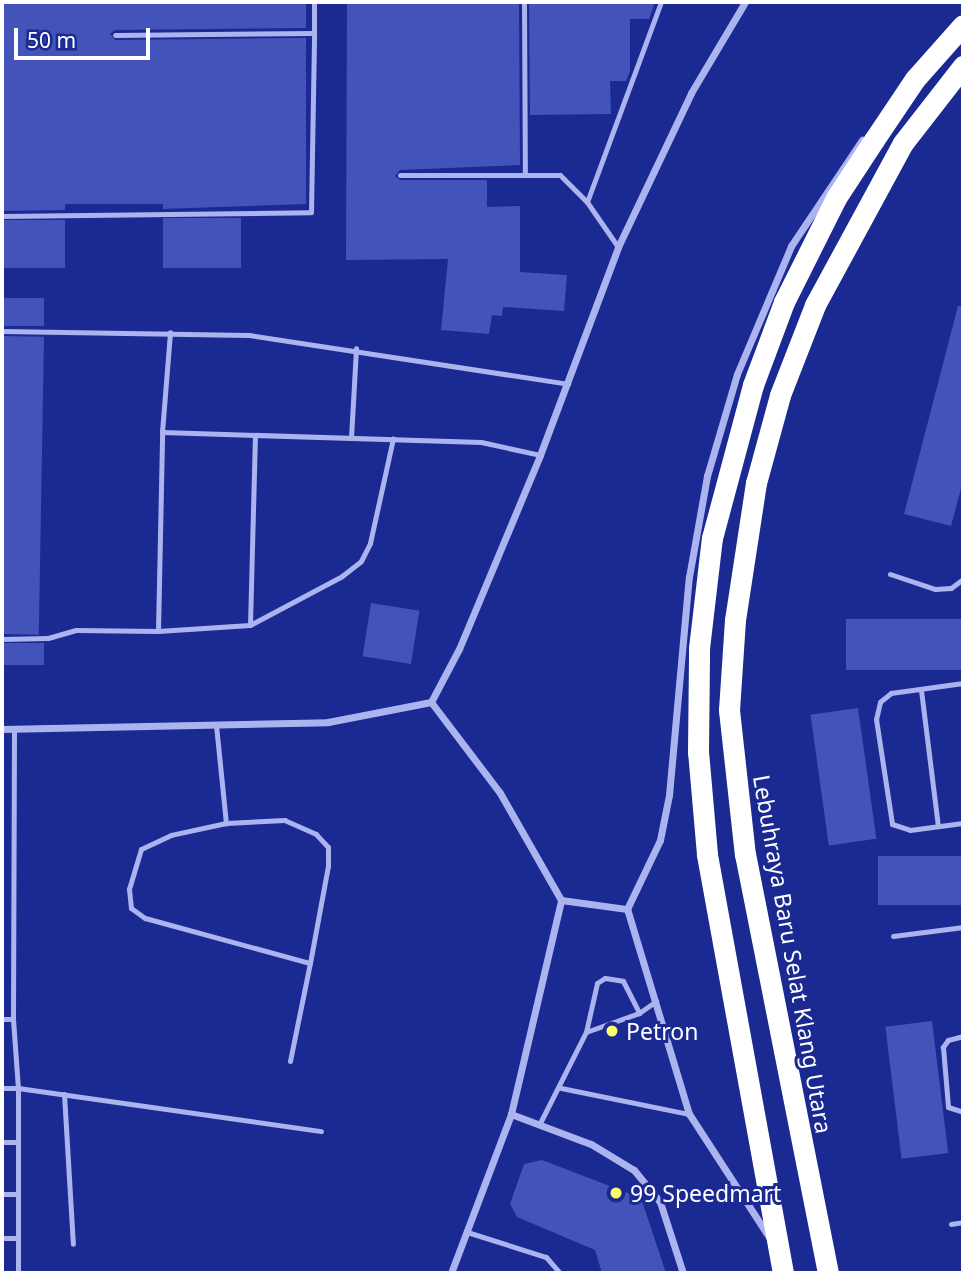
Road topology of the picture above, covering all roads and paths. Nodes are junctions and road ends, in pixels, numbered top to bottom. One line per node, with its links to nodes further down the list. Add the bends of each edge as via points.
1 (314, 2): 6 (lane)
2 (524, 2): 10 (lane)
3 (661, 2): 12 (lane)
4 (745, 2): 14 (street, via 691,93)
5 (963, 25): 9 (highway)
6 (314, 33): 7 (lane); 13 (lane, via 311,212)
7 (115, 35)
8 (963, 66): 75 (highway, Lebuhraya Baru Selat Klang Utara, via 903,143 815,305 779,395 756,483 735,620 729,710 744,855)
9 (915, 79): 39 (street, via 839,170 791,246 737,374 707,476 689,577 669,795 660,840); 69 (highway, via 836,198 784,302 753,385 710,552 699,661 698,752 707,855)
10 (525, 174): 11 (lane); 12 (lane, via 560,175)
11 (400, 175)
12 (587, 202): 14 (lane)
13 (2, 216)
14 (618, 247): 18 (street)
15 (2, 331): 16 (lane)
16 (170, 332): 17 (lane, via 249,335); 19 (lane)
17 (356, 348): 18 (lane); 21 (lane)
18 (568, 384): 23 (street)
19 (162, 432): 20 (lane); 27 (lane)
20 (254, 435): 21 (lane); 26 (lane)
21 (351, 438): 22 (lane)
22 (393, 439): 23 (lane, via 481,442); 26 (lane, via 370,543 361,561 342,576)
23 (540, 454): 31 (street, via 459,649)
24 (890, 574): 25 (lane, via 935,589 951,588)
25 (963, 579)
26 (250, 625): 27 (lane)
27 (158, 631): 28 (lane, via 76,630 38,639)
28 (2, 639)
29 (963, 683): 30 (lane)
30 (921, 690): 37 (lane); 37 (lane, via 891,693 878,710 892,824 910,830)
31 (431, 702): 32 (street, via 328,722); 38 (street, via 500,793)
32 (216, 724): 34 (street); 36 (lane)
33 (2, 729): 34 (street)
34 (14, 729): 46 (lane)
35 (963, 822): 37 (lane)
36 (226, 823): 42 (lane, via 285,820 316,834 328,848); 42 (lane, via 171,835 141,849 129,889 131,908 145,918)
37 (938, 826)
38 (561, 901): 39 (street); 55 (street)
39 (627, 909): 43 (street)
40 (963, 926): 41 (lane)
41 (893, 936)
42 (310, 963): 49 (lane)
43 (658, 1000): 44 (lane); 56 (street)
44 (639, 1013): 47 (lane); 47 (lane, via 623,981 605,978 597,983)
45 (2, 1019): 46 (lane)
46 (13, 1019): 51 (lane)
47 (586, 1032): 52 (lane)
48 (963, 1036): 54 (lane, via 947,1040 943,1047 948,1107)
49 (290, 1061)
50 (2, 1088): 51 (lane)
51 (18, 1088): 53 (lane); 60 (lane)
52 (561, 1088): 56 (lane); 57 (lane)
53 (64, 1094): 58 (lane); 68 (lane)
54 (963, 1112)
55 (511, 1114): 57 (street); 65 (street)
56 (688, 1114): 69 (street)
57 (540, 1123): 73 (street, via 591,1144 634,1170 660,1202)
58 (321, 1131)
59 (2, 1142): 60 (lane)
60 (18, 1142): 62 (lane)
61 (2, 1194): 62 (lane)
62 (18, 1194): 67 (lane)
63 (963, 1222): 64 (lane)
64 (951, 1224)
65 (467, 1232): 71 (street); 72 (lane, via 546,1257)
66 (2, 1238): 67 (lane)
67 (18, 1238): 70 (lane)
68 (73, 1244)
69 (777, 1249): 74 (highway)
70 (18, 1273)
71 (451, 1273)
72 (560, 1273)
73 (683, 1273)
74 (783, 1273)
75 (828, 1273)

